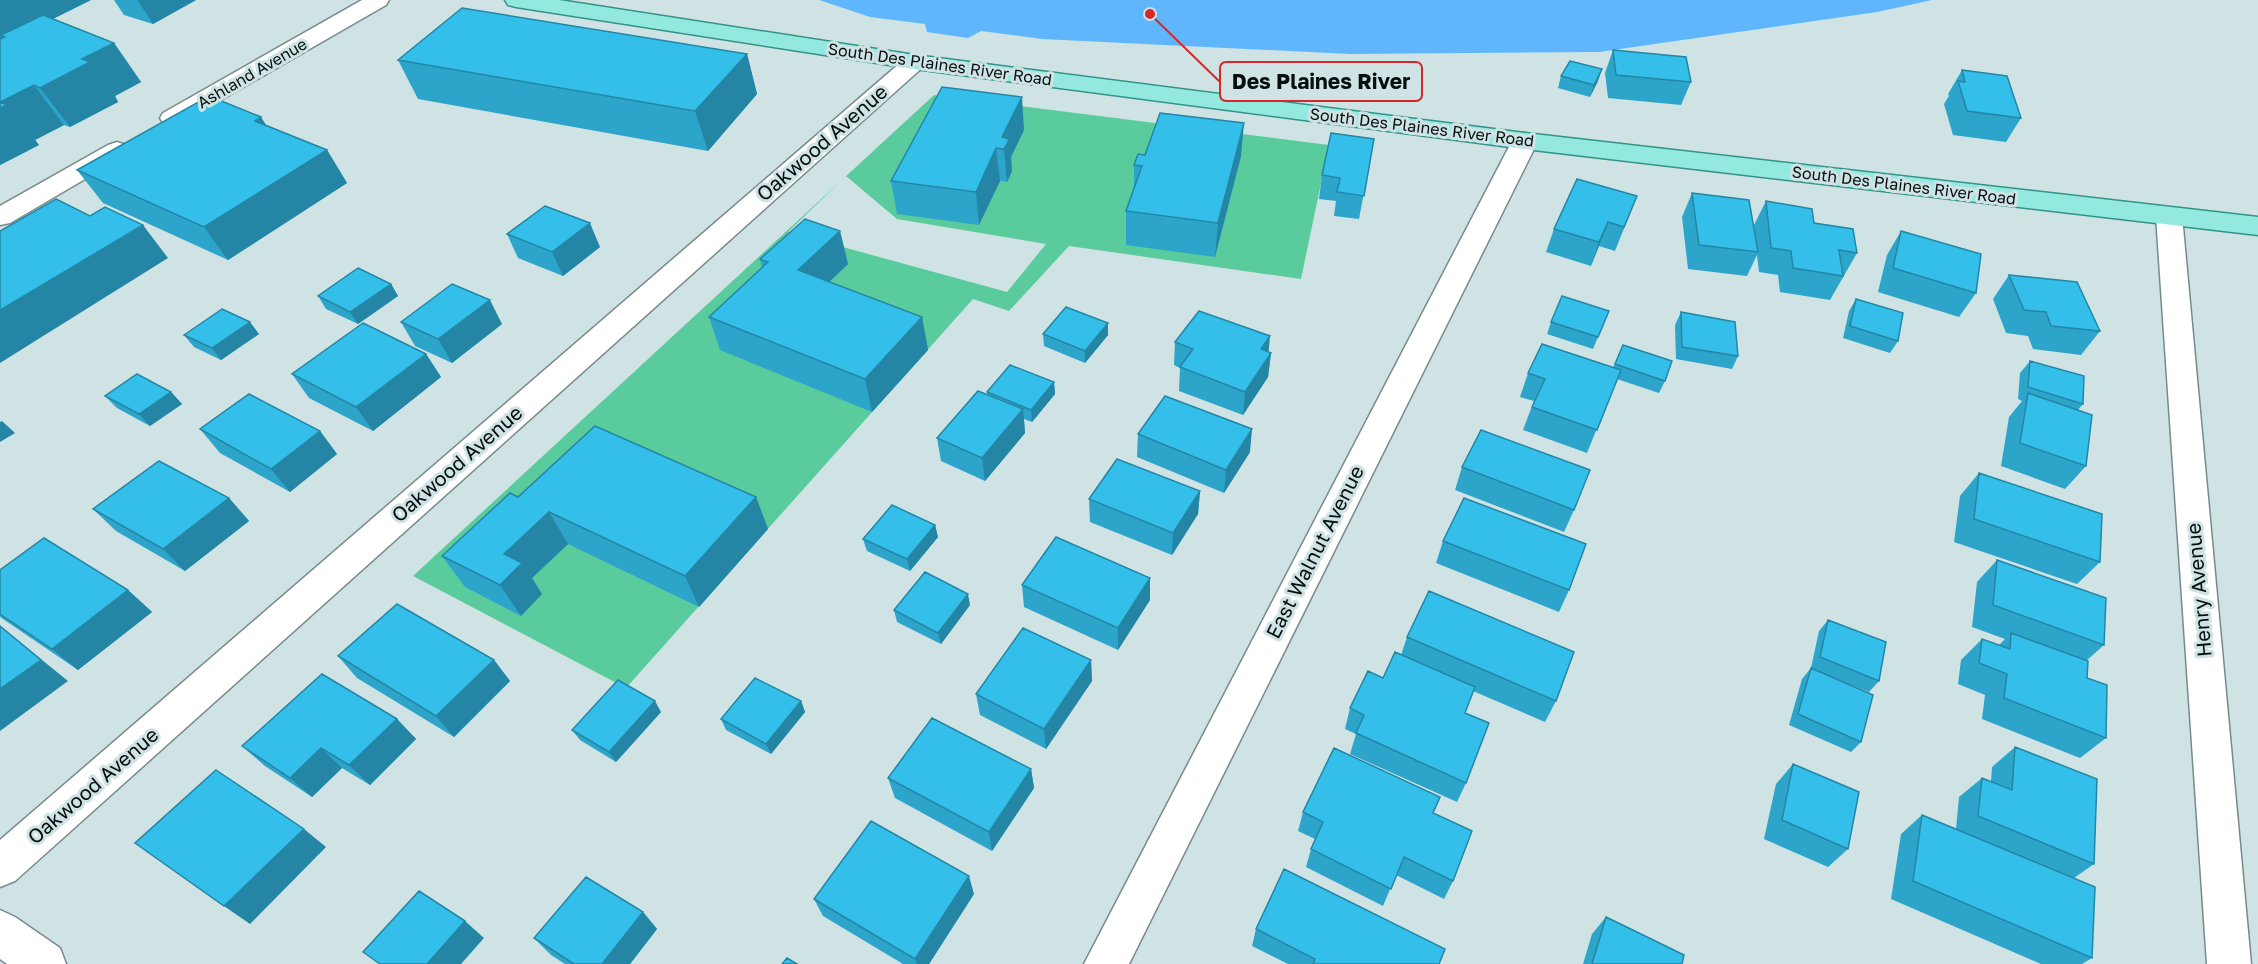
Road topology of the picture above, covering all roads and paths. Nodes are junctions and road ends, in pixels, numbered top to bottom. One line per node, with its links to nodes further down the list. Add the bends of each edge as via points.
1 (378, 0): 6 (street, Ashland Avenue)
2 (516, 0): 3 (main road, South Des Plaines River Road)
3 (915, 62): 4 (main road, South Des Plaines River Road); 8 (street, Oakwood Avenue)
4 (1525, 141): 5 (main road, South Des Plaines River Road); 11 (street, East Walnut Avenue)
5 (2169, 216): 7 (main road, South Des Plaines River Road); 12 (street, Henry Avenue)
6 (0, 217)
7 (2258, 225)
8 (0, 867)
9 (0, 932): 10 (street)
10 (44, 964)
11 (1106, 964)
12 (2229, 964)

